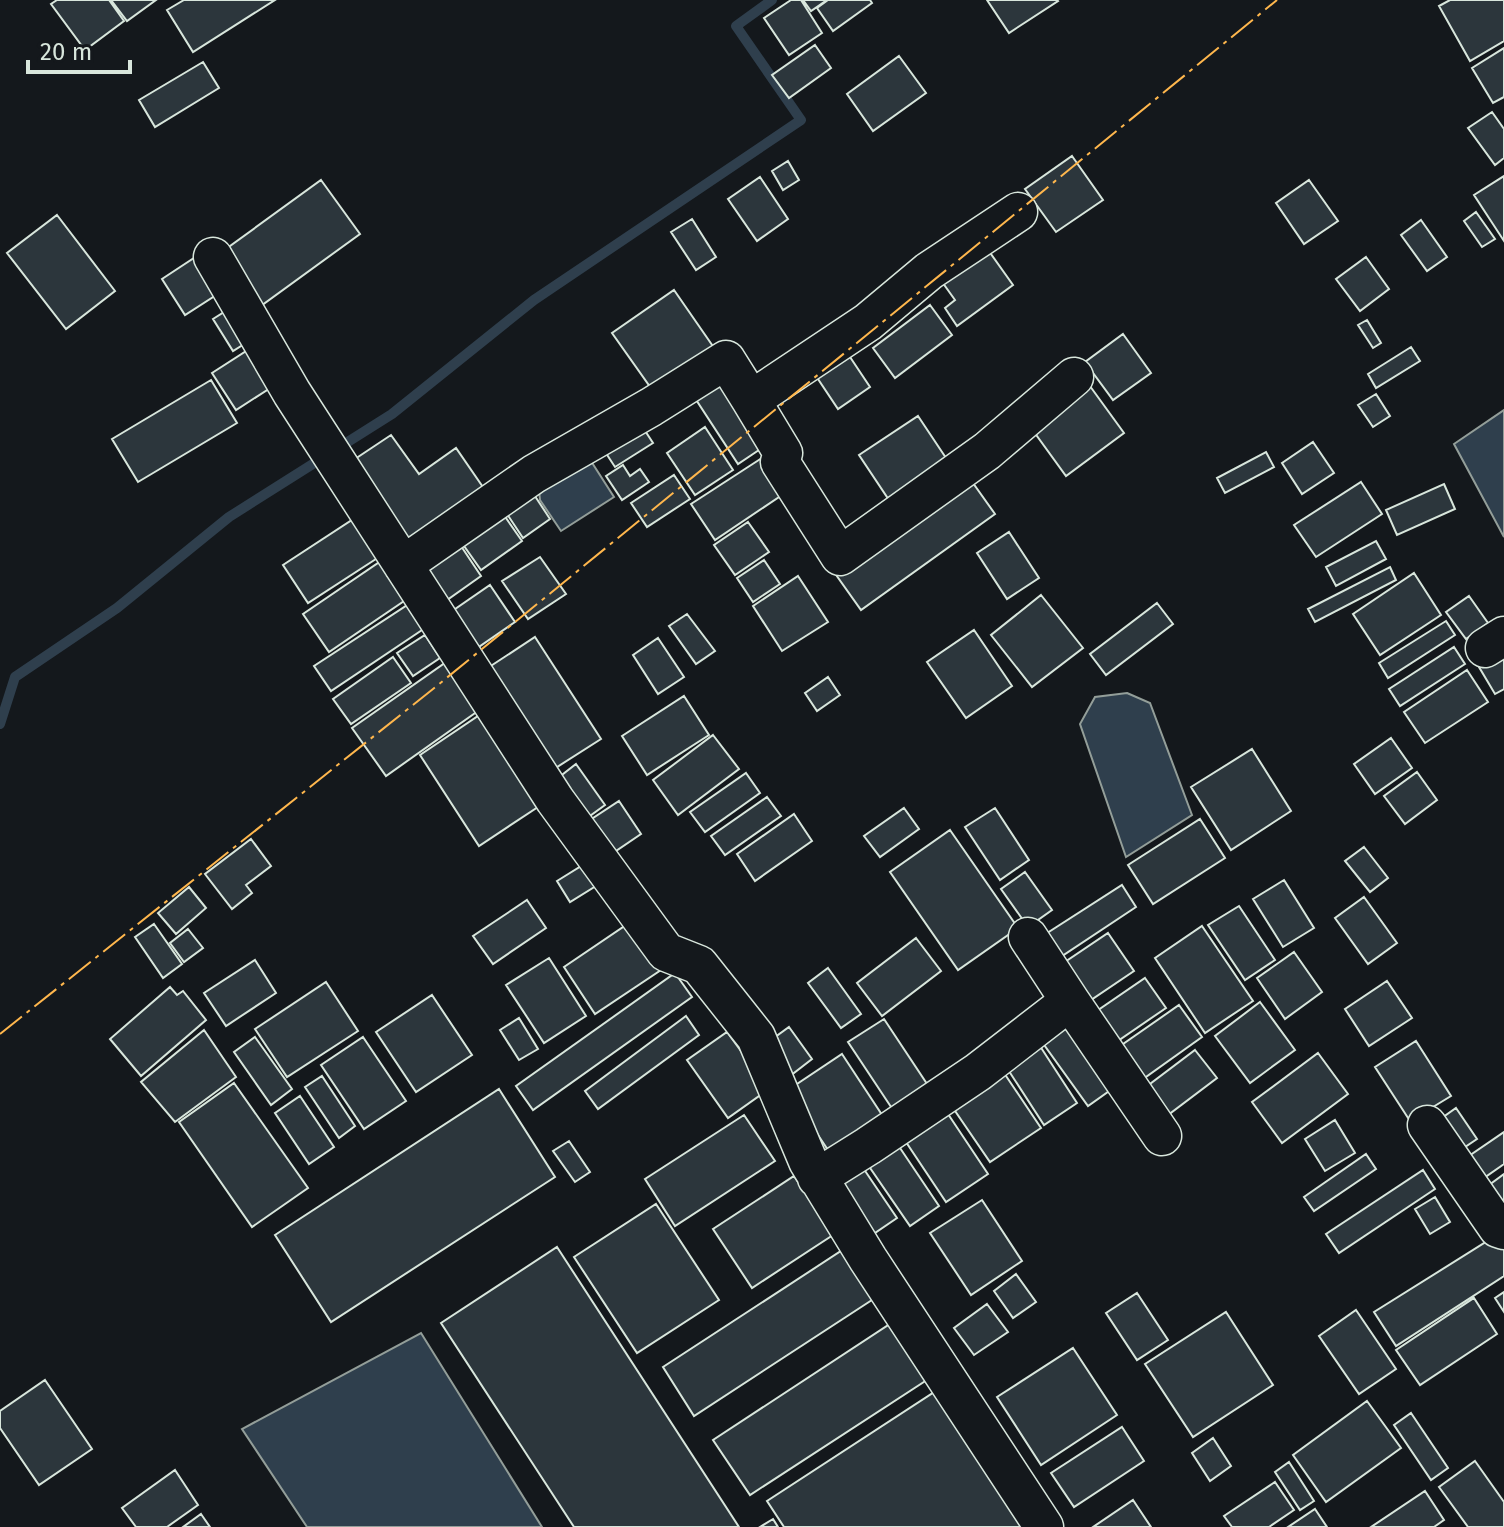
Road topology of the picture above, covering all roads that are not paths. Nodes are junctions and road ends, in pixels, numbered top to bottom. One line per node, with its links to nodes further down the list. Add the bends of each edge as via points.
1 (1018, 212): 4 (street)
2 (213, 257): 5 (street, via 292,393)
3 (1074, 377): 4 (street, via 987,451 840,556 780,462 783,453)
4 (751, 400): 5 (street, via 726,360 534,474)
5 (403, 565): 10 (street, via 555,800 666,952 699,965 756,1037)
6 (1028, 937): 7 (street)
7 (1070, 1001): 9 (street); 10 (street, via 978,1072)
8 (1427, 1125): 11 (street)
9 (1162, 1136)
10 (817, 1178): 12 (street)
11 (1504, 1230)
12 (1044, 1527)

